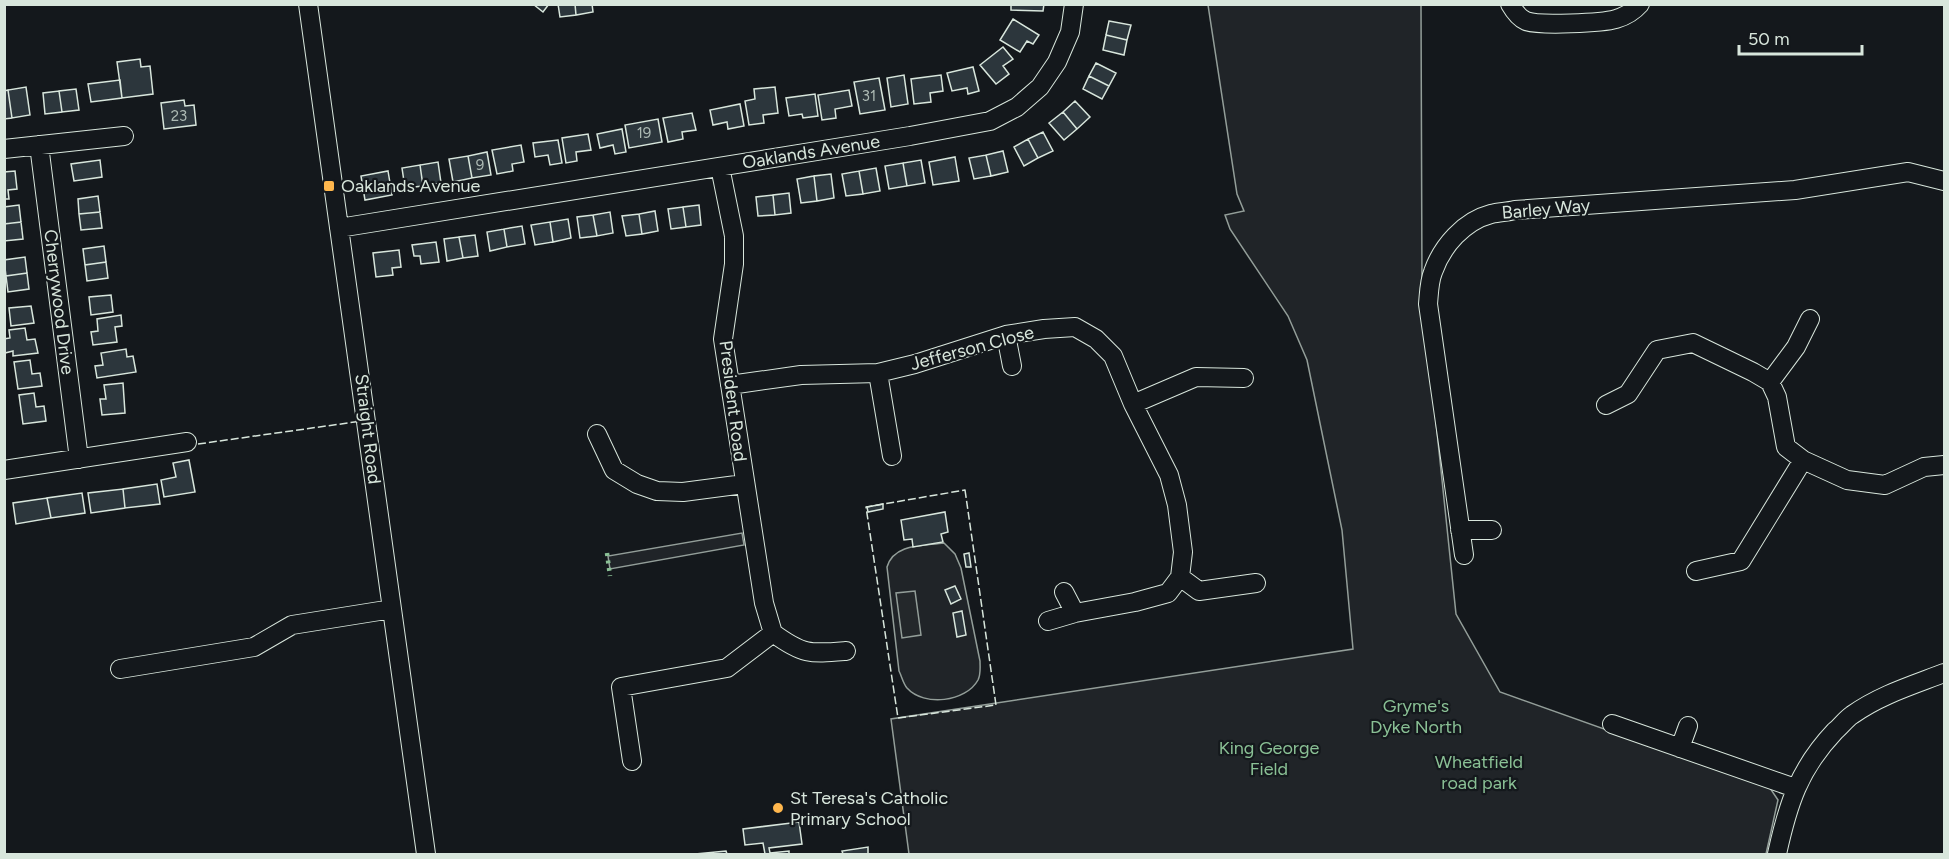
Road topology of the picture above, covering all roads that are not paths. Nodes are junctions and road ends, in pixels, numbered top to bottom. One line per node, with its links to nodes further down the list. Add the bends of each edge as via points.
1 (308, 4): 10 (street, Straight Road)
2 (1074, 4): 8 (street, Oaklands Avenue, via 1070,32 1046,78 1017,107 990,121)
3 (1510, 4): 4 (street, via 1527,22 1546,24 1615,20 1632,13)
4 (1640, 4)
5 (124, 136): 6 (street)
6 (39, 145): 7 (street); 23 (street, Cherrywood Drive)
7 (4, 149)
8 (720, 167): 10 (street, Oaklands Avenue); 17 (street, President Road, via 734,236 723,339)
9 (1944, 181): 28 (street, Barley Way, via 1908,172 1795,190 1515,210 1490,214 1469,224 1445,246 1432,273 1428,304)
10 (339, 228): 35 (street, Straight Road)
11 (1810, 319): 16 (street, via 1796,347)
12 (1006, 335): 13 (street); 14 (street, Jefferson Close); 18 (street, Jefferson Close, via 1075,327 1096,339 1113,356)
13 (1012, 366)
14 (878, 373): 17 (street, Jefferson Close, via 801,375); 22 (street)
15 (1244, 378): 18 (street, via 1196,377)
16 (1770, 382): 19 (street, via 1693,343 1657,350 1628,394); 24 (street, via 1777,397 1786,447)
17 (730, 385): 27 (street, President Road)
18 (1133, 405): 32 (street, Jefferson Close, via 1169,475 1183,552)
19 (1606, 405)
20 (597, 434): 27 (street, via 614,470 657,491 683,492)
21 (187, 442): 23 (street)
22 (892, 456)
23 (79, 459): 26 (street)
24 (1803, 460): 25 (street, via 1847,480 1885,484 1924,467); 31 (street, via 1741,561)
25 (1944, 465)
26 (4, 470)
27 (744, 484): 38 (street, President Road, via 764,603)
28 (1460, 530): 29 (street); 30 (street, Barley Way)
29 (1492, 530)
30 (1464, 555)
31 (1696, 571)
32 (1180, 577): 33 (street, via 1199,591); 36 (street, via 1168,593)
33 (1256, 583)
34 (1064, 592): 36 (street)
35 (392, 609): 40 (street, via 292,625 254,647); 47 (street, Straight Road)
36 (1075, 613): 37 (street)
37 (1048, 621)
38 (773, 633): 39 (street, via 791,646 813,653); 45 (street, via 727,668 621,687)
39 (846, 651)
40 (120, 669)
41 (1944, 673): 46 (street, via 1888,694 1851,715 1808,764)
42 (1612, 724): 44 (street)
43 (1688, 726): 44 (street)
44 (1680, 748): 46 (street)
45 (632, 761)
46 (1795, 788): 48 (street)
47 (426, 855)
48 (1777, 855)

